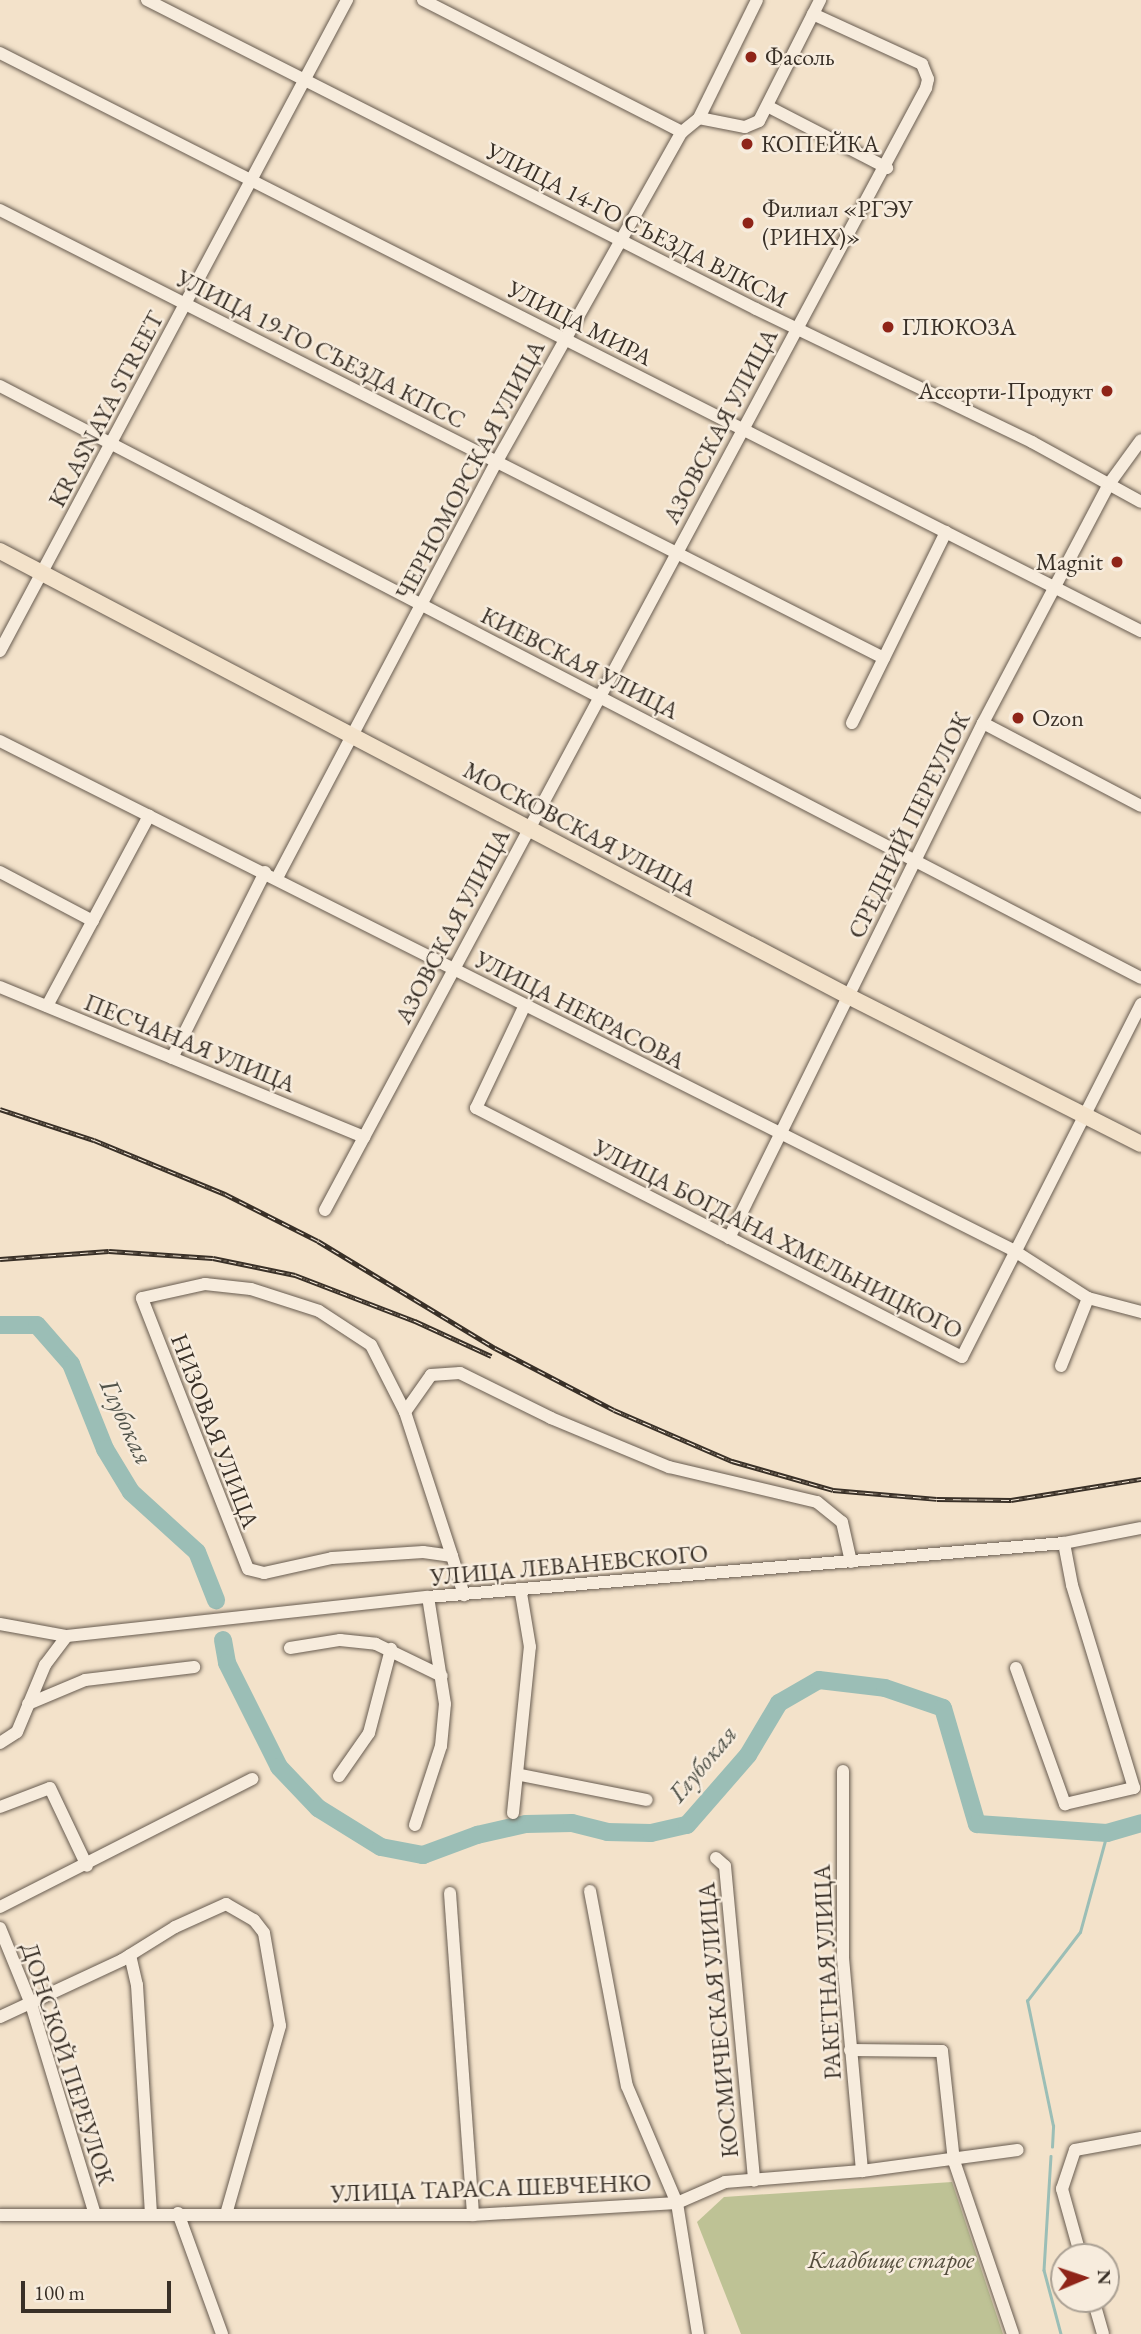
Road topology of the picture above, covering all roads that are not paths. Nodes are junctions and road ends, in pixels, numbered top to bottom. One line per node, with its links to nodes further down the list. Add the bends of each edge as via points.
1 (148, 0): 8 (street, УЛИЦА 14-ГО СЪЕЗДА ВЛКСМ)
2 (347, 0): 8 (street, KRASNAYA STREET)
3 (423, 0): 11 (street)
4 (757, 0): 10 (street)
5 (820, 0): 6 (street)
6 (813, 14): 9 (street); 12 (street, АЗОВСКАЯ УЛИЦА, via 922,64 927,71 926,88)
7 (0, 53): 13 (street, УЛИЦА МИРА)
8 (304, 80): 13 (street, KRASNAYA STREET); 15 (street, УЛИЦА 14-ГО СЪЕЗДА ВЛКСМ)
9 (769, 107): 10 (street, via 759,121 745,127); 12 (street)
10 (699, 118): 11 (street, ЧЕРНОМОРСКАЯ УЛИЦА)
11 (682, 132): 15 (street, ЧЕРНОМОРСКАЯ УЛИЦА)
12 (887, 168): 17 (street, АЗОВСКАЯ УЛИЦА)
13 (251, 180): 16 (street, KRASNAYA STREET); 18 (street, УЛИЦА МИРА)
14 (0, 210): 16 (street, УЛИЦА 19-ГО СЪЕЗДА КПСС)
15 (620, 239): 17 (street, УЛИЦА 14-ГО СЪЕЗДА ВЛКСМ); 18 (street, ЧЕРНОМОРСКАЯ УЛИЦА)
16 (186, 304): 22 (street, KRASNAYA STREET); 23 (street, УЛИЦА 19-ГО СЪЕЗДА КПСС)
17 (796, 328): 20 (street, АЗОВСКАЯ УЛИЦА); 24 (street, УЛИЦА 14-ГО СЪЕЗДА ВЛКСМ)
18 (565, 339): 20 (street, УЛИЦА МИРА); 23 (street, ЧЕРНОМОРСКАЯ УЛИЦА)
19 (0, 386): 22 (street, КИЕВСКАЯ УЛИЦА)
20 (742, 429): 26 (street, УЛИЦА МИРА); 28 (street, АЗОВСКАЯ УЛИЦА)
21 (1141, 440): 24 (street, СРЕДНИЙ ПЕРЕУЛОК)
22 (112, 444): 29 (street, KRASNAYA STREET); 31 (street, КИЕВСКАЯ УЛИЦА)
23 (497, 461): 28 (street, УЛИЦА 19-ГО СЪЕЗДА КПСС); 31 (street, ЧЕРНОМОРСКАЯ УЛИЦА)
24 (1109, 484): 25 (street, УЛИЦА 14-ГО СЪЕЗДА ВЛКСМ); 30 (street, СРЕДНИЙ ПЕРЕУЛОК)
25 (1141, 502)
26 (946, 532): 30 (street, УЛИЦА МИРА); 34 (street)
27 (0, 551): 29 (main road, МОСКОВСКАЯ УЛИЦА)
28 (676, 552): 34 (street, УЛИЦА 19-ГО СЪЕЗДА КПСС); 35 (street, АЗОВСКАЯ УЛИЦА)
29 (42, 573): 33 (street, KRASNAYA STREET); 38 (main road, МОСКОВСКАЯ УЛИЦА)
30 (1054, 587): 32 (street, УЛИЦА МИРА); 37 (street, СРЕДНИЙ ПЕРЕУЛОК)
31 (421, 604): 35 (street, КИЕВСКАЯ УЛИЦА); 38 (street, ЧЕРНОМОРСКАЯ УЛИЦА)
32 (1141, 631)
33 (0, 651)
34 (884, 658): 36 (street)
35 (598, 696): 42 (street, АЗОВСКАЯ УЛИЦА); 43 (street, КИЕВСКАЯ УЛИЦА)
36 (852, 723)
37 (983, 723): 40 (street); 43 (street, СРЕДНИЙ ПЕРЕУЛОК)
38 (351, 736): 42 (main road, МОСКОВСКАЯ УЛИЦА); 45 (street, ЧЕРНОМОРСКАЯ УЛИЦА)
39 (0, 741): 41 (street, УЛИЦА НЕКРАСОВА)
40 (1141, 806)
41 (149, 816): 45 (street, УЛИЦА НЕКРАСОВА); 46 (street)
42 (528, 826): 47 (street, АЗОВСКАЯ УЛИЦА); 50 (main road, МОСКОВСКАЯ УЛИЦА)
43 (916, 861): 48 (street, КИЕВСКАЯ УЛИЦА); 50 (street, СРЕДНИЙ ПЕРЕУЛОК)
44 (0, 872): 46 (street)
45 (271, 875): 47 (street, УЛИЦА НЕКРАСОВА); 54 (street, ЧЕРНОМОРСКАЯ УЛИЦА)
46 (93, 920): 53 (street)
47 (454, 969): 52 (street, УЛИЦА НЕКРАСОВА); 57 (street, АЗОВСКАЯ УЛИЦА)
48 (1141, 978)
49 (0, 987): 53 (street, ПЕСЧАНАЯ УЛИЦА)
50 (848, 996): 55 (main road, МОСКОВСКАЯ УЛИЦА); 56 (street, СРЕДНИЙ ПЕРЕУЛОК)
51 (1141, 1004): 55 (street, УЛИЦА БОГДАНА ХМЕЛЬНИЦКОГО)
52 (525, 1005): 56 (street, УЛИЦА НЕКРАСОВА); 60 (street, УЛИЦА БОГДАНА ХМЕЛЬНИЦКОГО, via 476,1108)
53 (47, 1006): 54 (street, ПЕСЧАНАЯ УЛИЦА)
54 (172, 1058): 57 (street, ПЕСЧАНАЯ УЛИЦА)
55 (1085, 1114): 58 (main road, МОСКОВСКАЯ УЛИЦА); 61 (street, УЛИЦА БОГДАНА ХМЕЛЬНИЦКОГО)
56 (780, 1136): 60 (street, СРЕДНИЙ ПЕРЕУЛОК); 61 (street, УЛИЦА НЕКРАСОВА)
57 (364, 1137): 59 (street, АЗОВСКАЯ УЛИЦА)
58 (1141, 1144)
59 (325, 1210)
60 (729, 1238): 61 (street, УЛИЦА БОГДАНА ХМЕЛЬНИЦКОГО, via 962,1357)
61 (1013, 1250): 62 (street, УЛИЦА НЕКРАСОВА)
62 (1088, 1298): 63 (street, УЛИЦА НЕКРАСОВА); 64 (street)
63 (1141, 1312)
64 (1061, 1366)
65 (405, 1412): 68 (street); 69 (street, via 431,1375 460,1373 551,1418 669,1467 817,1502 842,1522); 70 (street, НИЗОВАЯ УЛИЦА, via 371,1345 318,1311 251,1289 205,1284 142,1298 242,1562)
66 (1141, 1528): 67 (street, УЛИЦА ЛЕВАНЕВСКОГО)
67 (1064, 1543): 69 (street, УЛИЦА ЛЕВАНЕВСКОГО); 79 (street, via 1072,1586 1134,1788 1065,1804)
68 (452, 1556): 70 (street, УЛИЦА ЛЕВАНЕВСКОГО, via 438,1551 332,1558); 72 (street)
69 (851, 1563): 71 (street, УЛИЦА ЛЕВАНЕВСКОГО)
70 (256, 1573)
71 (520, 1593): 72 (street, УЛИЦА ЛЕВАНЕВСКОГО); 84 (street, via 530,1647)
72 (464, 1595): 73 (street, УЛИЦА ЛЕВАНЕВСКОГО)
73 (428, 1597): 75 (street, УЛИЦА ЛЕВАНЕВСКОГО); 80 (street)
74 (0, 1624): 75 (street, УЛИЦА ЛЕВАНЕВСКОГО)
75 (67, 1636): 81 (street, via 45,1665)
76 (290, 1648): 77 (street, via 340,1640)
77 (391, 1649): 80 (street); 85 (street, via 369,1733)
78 (194, 1667): 81 (street, via 85,1680)
79 (1016, 1668)
80 (442, 1676): 90 (street, via 441,1746)
81 (28, 1704): 82 (street, via 17,1732)
82 (0, 1743)
83 (843, 1771): 100 (street, РАКЕТНАЯ УЛИЦА, via 843,1958)
84 (520, 1775): 87 (street); 89 (street)
85 (340, 1776)
86 (252, 1779): 92 (street)
87 (647, 1800)
88 (0, 1807): 92 (street, via 50,1788)
89 (513, 1813)
90 (415, 1825)
91 (716, 1858): 105 (street, КОСМИЧЕСКАЯ УЛИЦА, via 725,1867)
92 (87, 1866): 95 (street)
93 (590, 1891): 106 (street, via 627,2085)
94 (450, 1893): 112 (street)
95 (0, 1907)
96 (0, 1927): 98 (street, ДОНСКОЙ ПЕРЕУЛОК)
97 (130, 1955): 98 (street); 109 (street, via 138,1985); 110 (street, via 175,1927 226,1904 240,1908 264,1933 280,2026)
98 (31, 2004): 99 (street); 108 (street, ДОНСКОЙ ПЕРЕУЛОК)
99 (0, 2017)
100 (850, 2050): 103 (street, via 943,2051); 104 (street, РАКЕТНАЯ УЛИЦА)
101 (1141, 2138): 113 (street, via 1075,2150 1062,2189)
102 (1018, 2150): 103 (street, УЛИЦА ТАРАСА ШЕВЧЕНКО)
103 (954, 2161): 104 (street, УЛИЦА ТАРАСА ШЕВЧЕНКО); 117 (street)
104 (862, 2171): 105 (street, УЛИЦА ТАРАСА ШЕВЧЕНКО)
105 (754, 2181): 106 (street, УЛИЦА ТАРАСА ШЕВЧЕНКО, via 710,2185)
106 (677, 2203): 112 (street, УЛИЦА ТАРАСА ШЕВЧЕНКО); 116 (street)
107 (178, 2213): 109 (street, УЛИЦА ТАРАСА ШЕВЧЕНКО); 110 (street, УЛИЦА ТАРАСА ШЕВЧЕНКО); 115 (street)
108 (95, 2214): 109 (street, УЛИЦА ТАРАСА ШЕВЧЕНКО); 111 (street, УЛИЦА ТАРАСА ШЕВЧЕНКО)
109 (151, 2214)
110 (226, 2214): 112 (street, УЛИЦА ТАРАСА ШЕВЧЕНКО)
111 (0, 2215)
112 (473, 2215)
113 (1077, 2243)
114 (1097, 2313): 118 (street)
115 (222, 2334)
116 (698, 2334)
117 (1013, 2334)
118 (1103, 2334)

